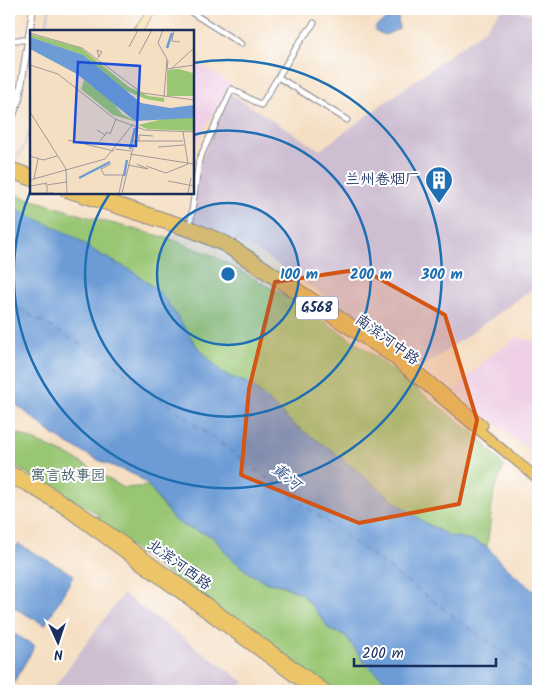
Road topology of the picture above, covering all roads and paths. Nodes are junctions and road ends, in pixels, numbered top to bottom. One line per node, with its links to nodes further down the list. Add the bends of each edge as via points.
1 (33, 9): 7 (street)
2 (153, 9): 5 (main road)
3 (186, 9): 8 (street)
4 (314, 23): 9 (street)
5 (139, 30)
6 (9, 40): 7 (street)
7 (28, 40): 11 (street, via 19,99)
8 (241, 44)
9 (278, 77): 10 (street); 17 (street, via 261,106 232,90 199,160)
10 (347, 120)
11 (9, 126)
12 (9, 166): 14 (main road)
13 (9, 173): 14 (main road)
14 (29, 176)
15 (71, 194): 21 (main road, 南滨河中路 / G568, via 192,233 224,247 392,358)
16 (92, 194): 17 (main road, 南滨河中路 / G568)
17 (190, 226): 19 (main road, 南滨河中路 / G568, via 227,242 396,353)
18 (9, 470): 23 (main road, 北滨河西路, via 43,487 91,518)
19 (538, 472)
20 (9, 479): 22 (main road, 北滨河西路, via 64,508)
21 (538, 479)
22 (313, 691)
23 (328, 691)

